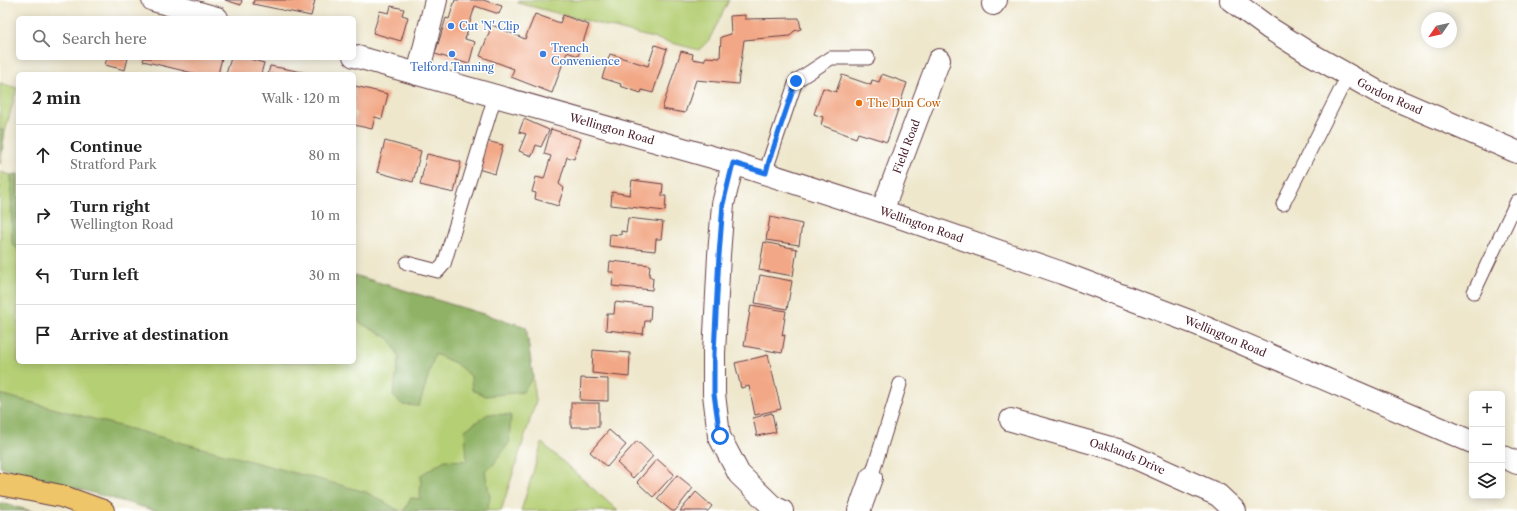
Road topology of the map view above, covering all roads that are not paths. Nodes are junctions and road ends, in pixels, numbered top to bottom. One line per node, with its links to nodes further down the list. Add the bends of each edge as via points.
1 (152, 0): 4 (street)
2 (436, 0): 8 (street)
3 (1231, 0): 9 (street, Gordon Road, via 1269,28)
4 (210, 16)
5 (356, 57): 8 (street, Wellington Road)
6 (868, 58): 13 (lane, via 831,58 796,81)
7 (939, 60): 16 (street, Field Road)
8 (418, 74): 10 (street, Wellington Road)
9 (1348, 75): 11 (street, Gordon Road, via 1378,92); 15 (lane)
10 (495, 96): 12 (street, Wellington Road); 17 (lane, via 444,264 438,270)
11 (1517, 152)
12 (733, 163): 13 (street, Wellington Road); 27 (street, via 723,204 714,394 720,436 739,474 772,506)
13 (766, 173): 16 (street, Wellington Road)
14 (1517, 202): 18 (lane)
15 (1283, 204)
16 (882, 211): 21 (street, Wellington Road, via 1062,273 1197,324)
17 (407, 263)
18 (1474, 292)
19 (900, 384): 24 (lane)
20 (1011, 420): 29 (street, Oaklands Drive, via 1118,450 1218,495)
21 (1469, 441)
22 (1505, 457): 23 (street)
23 (1517, 463)
24 (871, 478): 28 (street)
25 (0, 484): 26 (highway, via 61,496)
26 (103, 511)
27 (782, 511)
28 (859, 511)
29 (1235, 511)

